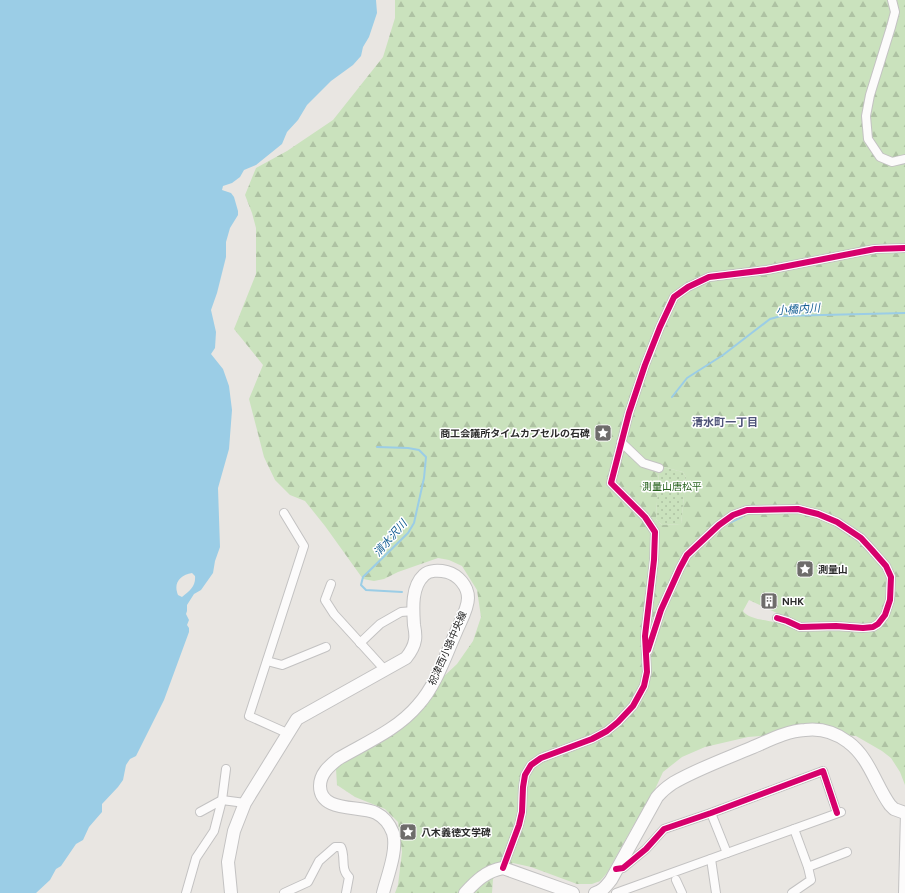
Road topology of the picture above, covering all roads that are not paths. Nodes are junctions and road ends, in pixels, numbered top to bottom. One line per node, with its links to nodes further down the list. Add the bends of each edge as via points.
1 (892, 0): 2 (street, via 895,12 866,116 868,139 880,157 892,162)
2 (905, 159)
3 (905, 248): 4 (street, via 875,249 767,270 709,277 688,286 674,297 660,327 645,365)
4 (621, 442): 5 (street, via 643,463); 14 (street, via 610,483 645,517 655,532 645,636)
5 (659, 468)
6 (284, 514): 7 (street)
7 (304, 546): 8 (street); 15 (street)
8 (310, 554)
9 (331, 584): 12 (street, via 325,600)
10 (414, 611): 12 (street, via 401,612 380,624); 16 (main road, 祝津西小路中央線, via 416,638 412,651 406,658); 37 (main road, 祝津西小路中央線, via 414,594 424,574 431,571 445,571 454,575 468,591 468,600 460,622 435,680 418,705 399,724 338,759 321,778 320,787 321,793 329,803 374,812 386,821 393,833 394,850)
11 (777, 618): 14 (street, via 800,626 873,627 885,615 890,600 891,577 886,566 861,538 837,522 798,509 747,510 733,515 719,525 688,554 661,610)
12 (360, 643): 16 (street)
13 (326, 647): 15 (street, via 282,665)
14 (646, 656): 29 (street, via 647,672 644,686 633,706 618,722 607,731 541,758 531,765 525,775 520,825)
15 (266, 661): 17 (street, via 249,716)
16 (385, 670): 17 (main road, 祝津西小路中央線, via 297,719)
17 (287, 733): 20 (main road, 祝津西小路中央線)
18 (226, 769): 19 (street)
19 (222, 800): 20 (street); 21 (street); 33 (street, via 214,831 196,858)
20 (245, 803): 34 (main road, 祝津西小路中央線, via 234,831 228,862)
21 (200, 812)
22 (711, 813): 24 (street, via 823,771 839,813); 26 (street); 30 (street, via 664,830 646,849 623,868)
23 (905, 813): 30 (main road, via 890,805 859,753 850,743 828,731 795,731 701,769 664,789); 44 (street)
24 (794, 829): 26 (street); 28 (street)
25 (847, 852): 28 (street)
26 (727, 853): 27 (street)
27 (711, 859): 40 (street); 42 (street)
28 (808, 867): 43 (street, via 811,880)
29 (503, 868): 38 (main road, via 484,875); 39 (main road)
30 (616, 870): 32 (main road, via 606,887)
31 (676, 880): 41 (street)
32 (599, 892)
33 (186, 893)
34 (231, 893)
35 (284, 893): 36 (street, via 308,882 319,861 335,847 341,847 344,853 345,874 349,877)
36 (346, 893)
37 (383, 893)
38 (465, 893)
39 (573, 893)
40 (616, 893)
41 (682, 893)
42 (716, 893)
43 (792, 893)
44 (903, 893)

